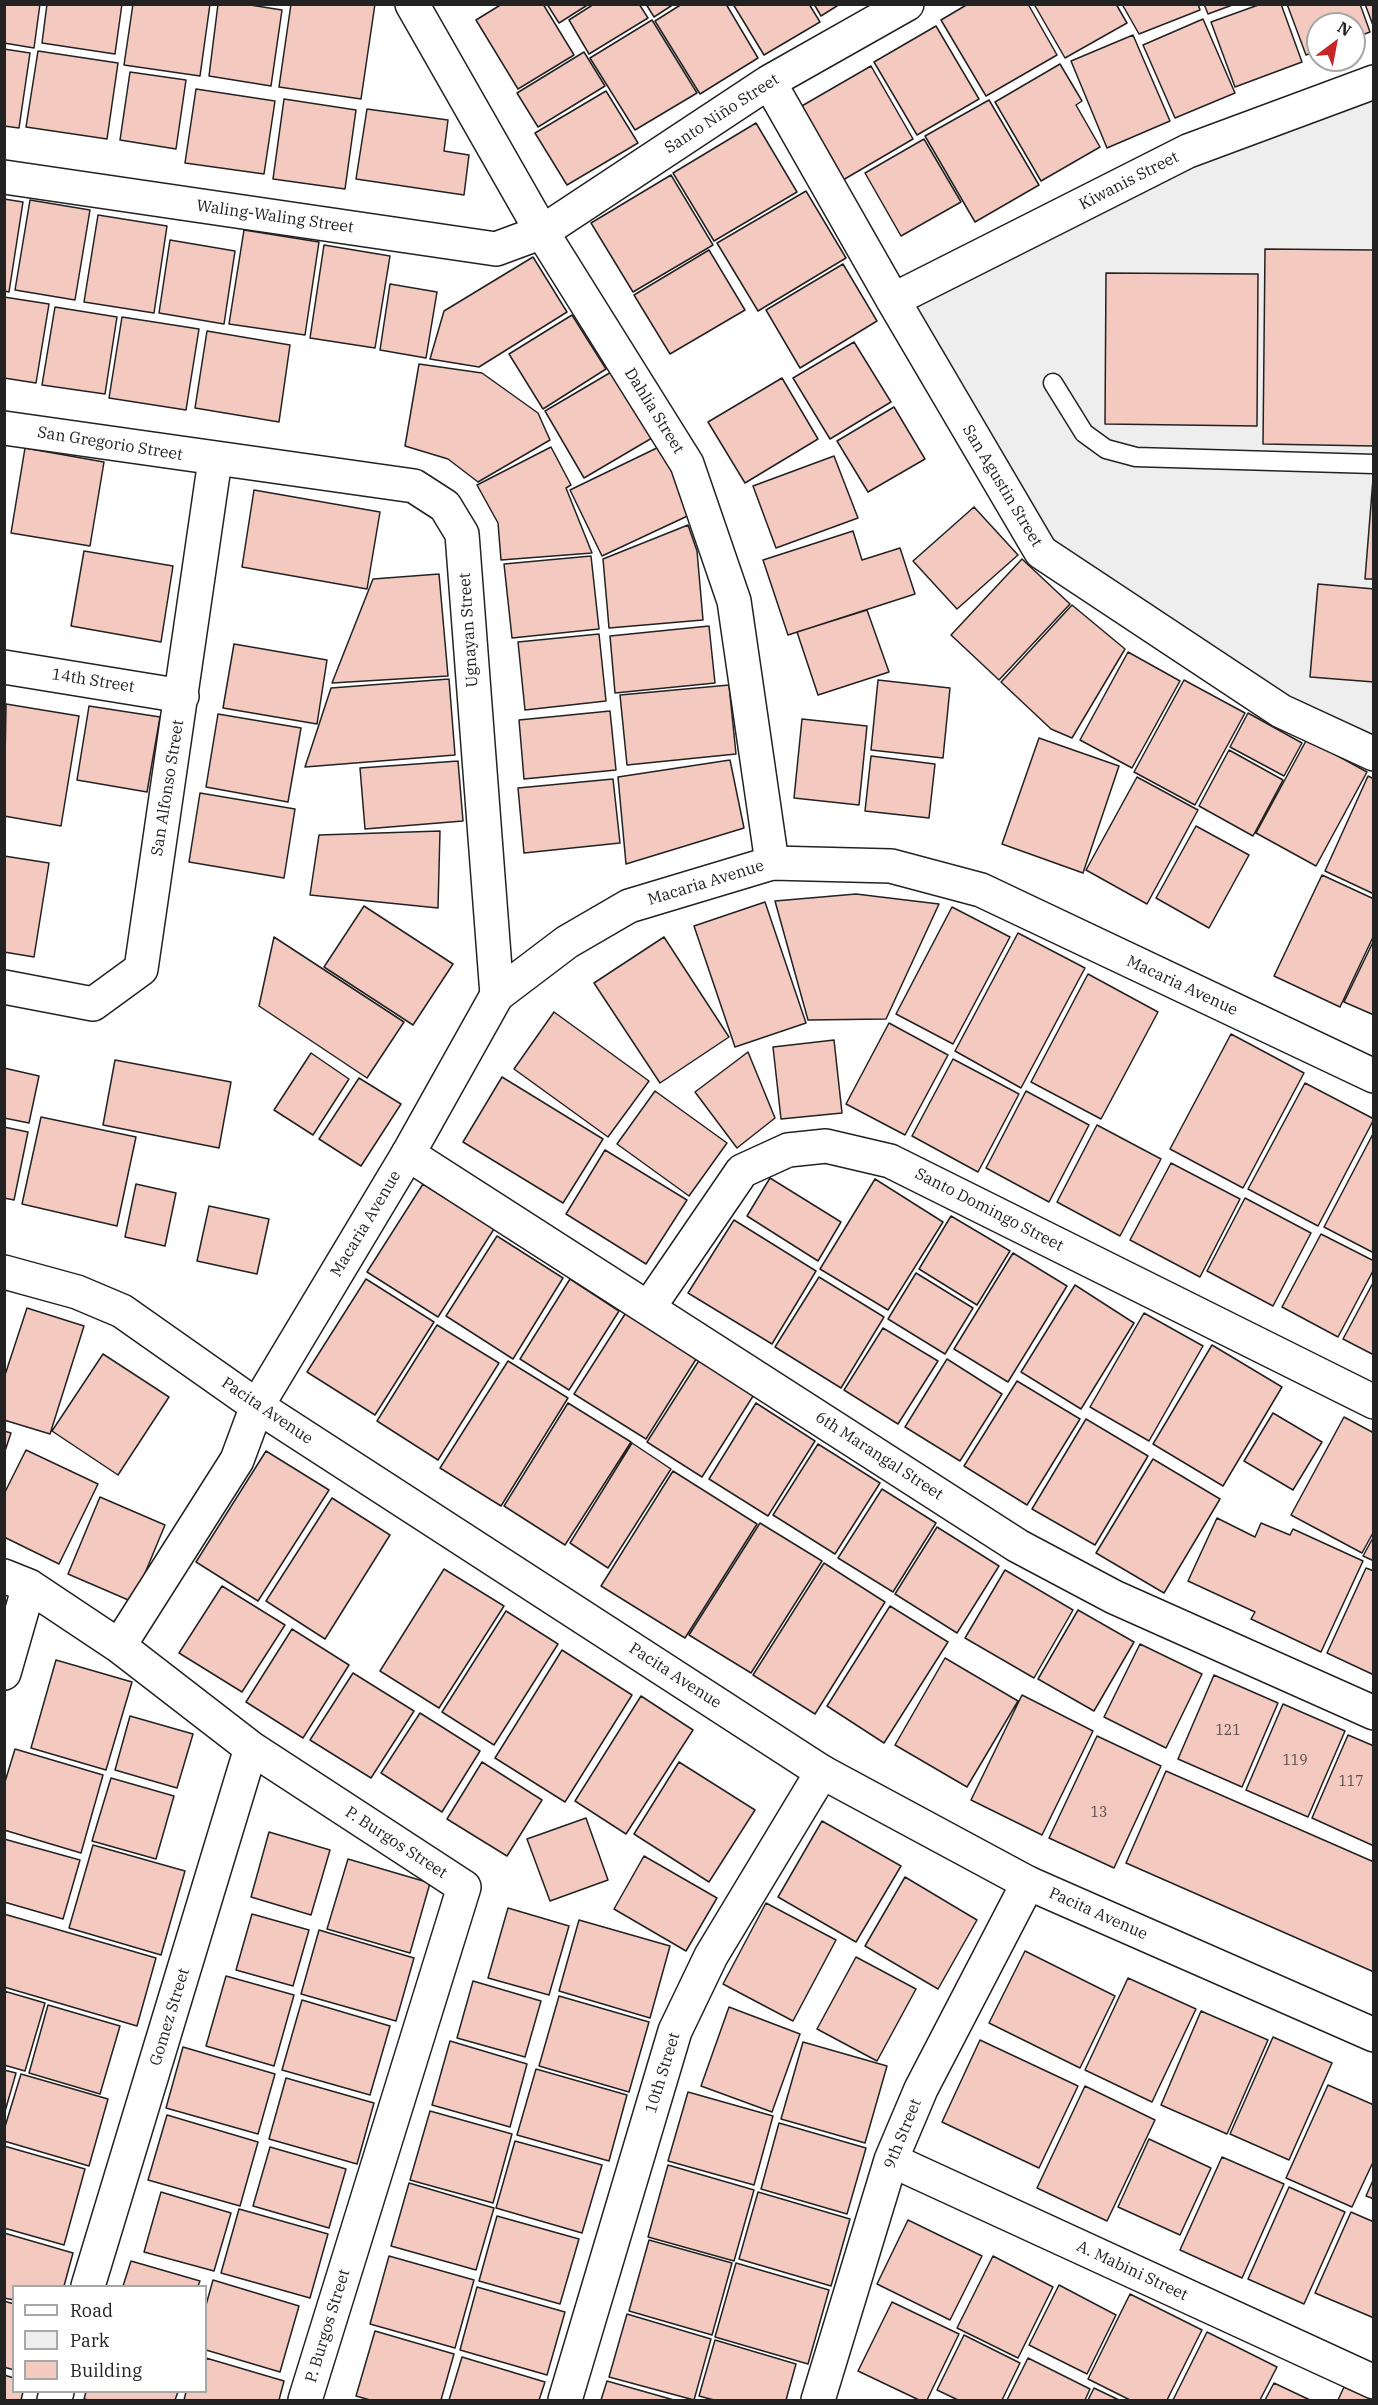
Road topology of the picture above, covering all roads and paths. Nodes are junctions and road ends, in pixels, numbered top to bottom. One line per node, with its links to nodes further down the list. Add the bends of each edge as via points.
1 (907, 4): 3 (street, Santo Niño Street)
2 (419, 7): 6 (street, Dahlia Street)
3 (769, 82): 6 (street, Santo Niño Street); 7 (street, San Agustin Street)
4 (1374, 82): 7 (street, Kiwanis Street, via 1188,151)
5 (4, 177): 6 (street, Waling-Waling Street, via 496,249)
6 (542, 232): 15 (street, Dahlia Street, via 687,464 734,601)
7 (893, 300): 14 (street, San Agustin Street, via 1041,552 1281,711)
8 (1053, 383): 11 (lane, via 1084,433 1106,449 1136,457)
9 (4, 428): 10 (street, San Gregorio Street)
10 (215, 460): 13 (street, San Alfonso Street); 17 (street, Ugnayan Street, via 414,486 445,506 462,534)
11 (1374, 464)
12 (4, 667): 13 (street, 14th Street)
13 (182, 696): 16 (street, San Alfonso Street, via 141,969 93,1004)
14 (1374, 754)
15 (771, 863): 17 (street, Macaria Avenue, via 629,906 567,942); 18 (street, Macaria Avenue, via 891,866 981,890)
16 (4, 987)
17 (497, 995): 19 (street, Macaria Avenue)
18 (1374, 1076)
19 (408, 1154): 21 (street, 6th Marangal Street); 23 (street, Macaria Avenue)
20 (4, 1272): 23 (street, Pacita Avenue, via 77,1292 122,1311)
21 (649, 1307): 22 (street, Santo Domingo Street, via 742,1171 788,1150 826,1146 890,1161); 27 (street, 6th Marangal Street, via 1018,1546 1114,1597)
22 (1374, 1402)
23 (257, 1406): 25 (street, Macaria Avenue, via 237,1460); 29 (street, Pacita Avenue)
24 (17, 1581): 25 (street, P. Burgos Street); 26 (street)
25 (119, 1646): 28 (street, P. Burgos Street)
26 (4, 1673)
27 (1374, 1713)
28 (251, 1748): 33 (street, Gomez Street); 35 (street, P. Burgos Street, via 464,1887)
29 (822, 1772): 30 (street, Pacita Avenue); 36 (street, 10th Street, via 711,1956 675,2031)
30 (1028, 1883): 31 (street, Pacita Avenue); 32 (street, 9th Street, via 921,2089)
31 (1374, 2035)
32 (891, 2160): 34 (street, A. Mabini Street); 37 (street, 9th Street)
33 (88, 2285)
34 (1374, 2382)
35 (305, 2400)
36 (565, 2400)
37 (818, 2400)

